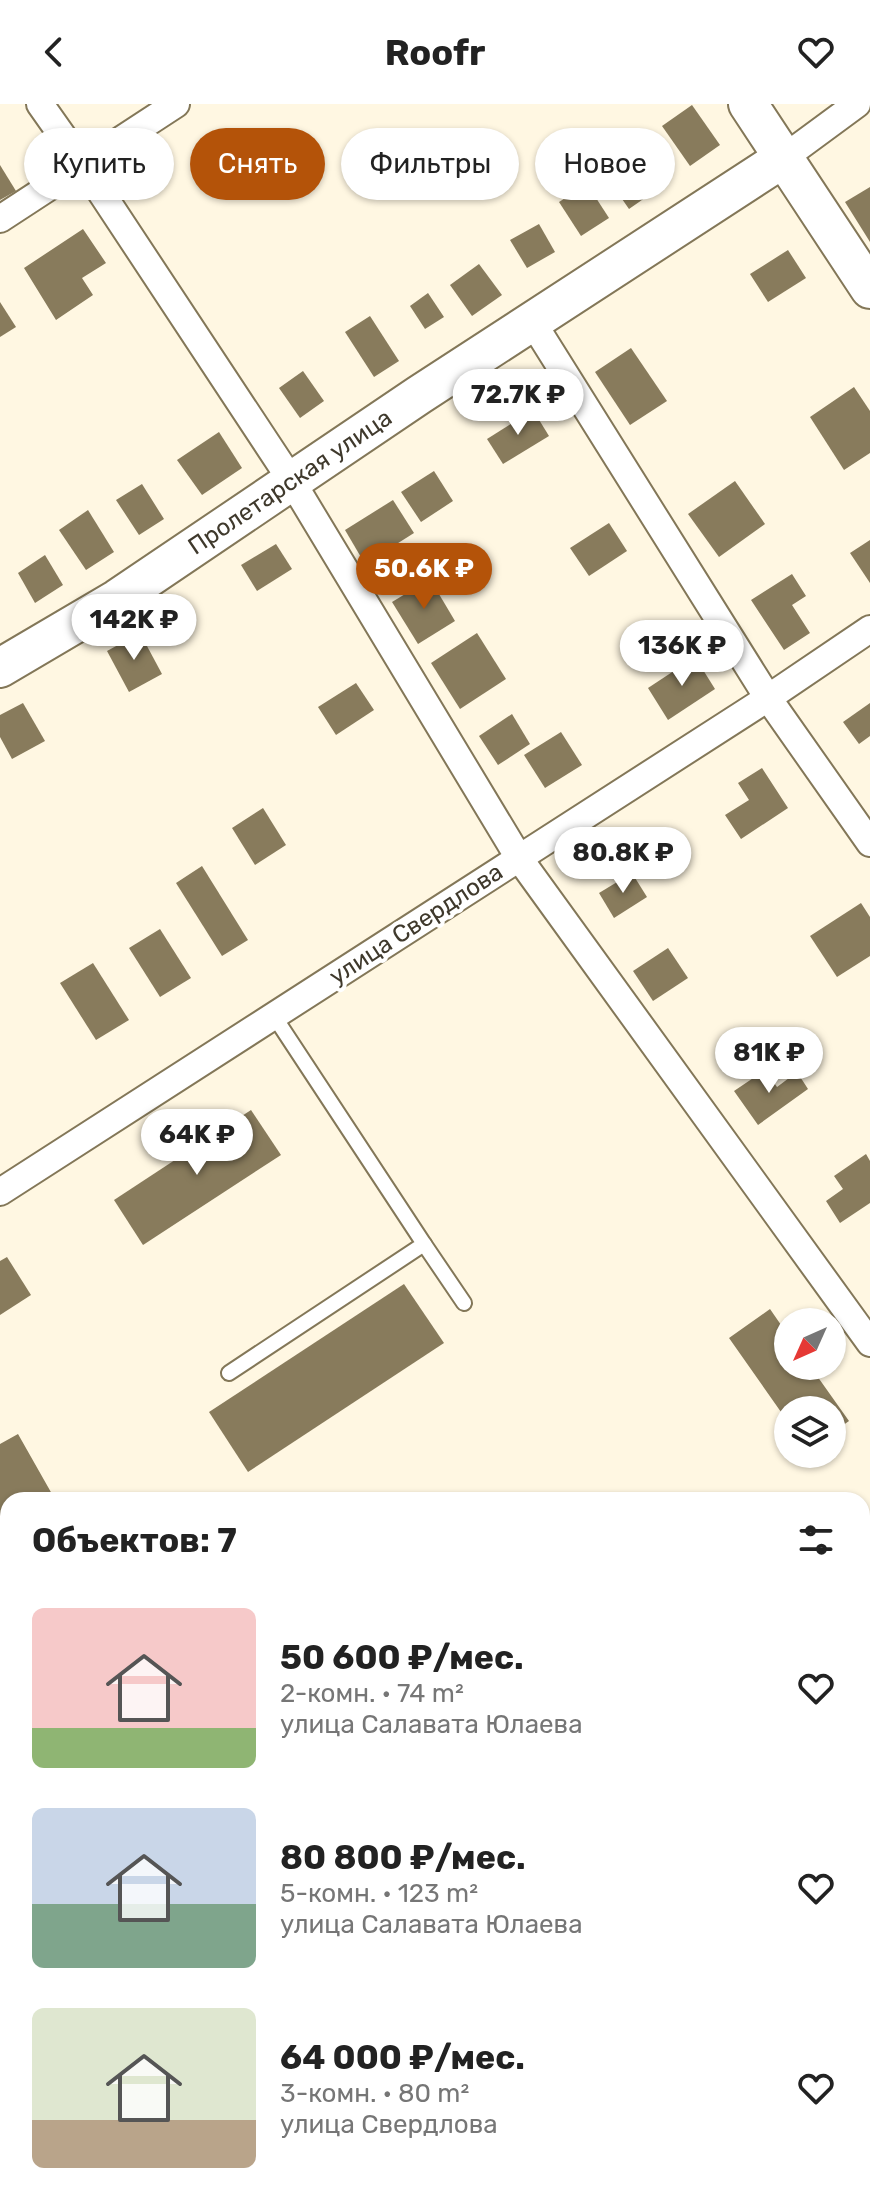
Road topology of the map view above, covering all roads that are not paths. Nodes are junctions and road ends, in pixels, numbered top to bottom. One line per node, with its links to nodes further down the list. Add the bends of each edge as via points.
1 (40, 104): 5 (street)
2 (176, 104): 6 (street)
3 (748, 104): 7 (street)
4 (857, 104): 7 (street, Пролетарская улица)
5 (57, 128)
6 (139, 128)
7 (785, 157): 11 (street); 12 (street, Пролетарская улица)
8 (29, 200): 10 (street)
9 (106, 200): 13 (street)
10 (0, 219)
11 (870, 289)
12 (533, 323): 13 (street, Пролетарская улица); 16 (street)
13 (291, 480): 15 (street, Пролетарская улица, via 117,599); 18 (street)
14 (870, 629): 16 (street, улица Свердлова)
15 (0, 668)
16 (768, 698): 17 (street); 18 (street, улица Свердлова)
17 (870, 843)
18 (519, 858): 19 (street, улица Свердлова); 23 (street)
19 (274, 1016): 20 (street, улица Свердлова); 21 (lane)
20 (0, 1192)
21 (424, 1244): 22 (lane); 24 (lane)
22 (464, 1303)
23 (870, 1343)
24 (229, 1373)

